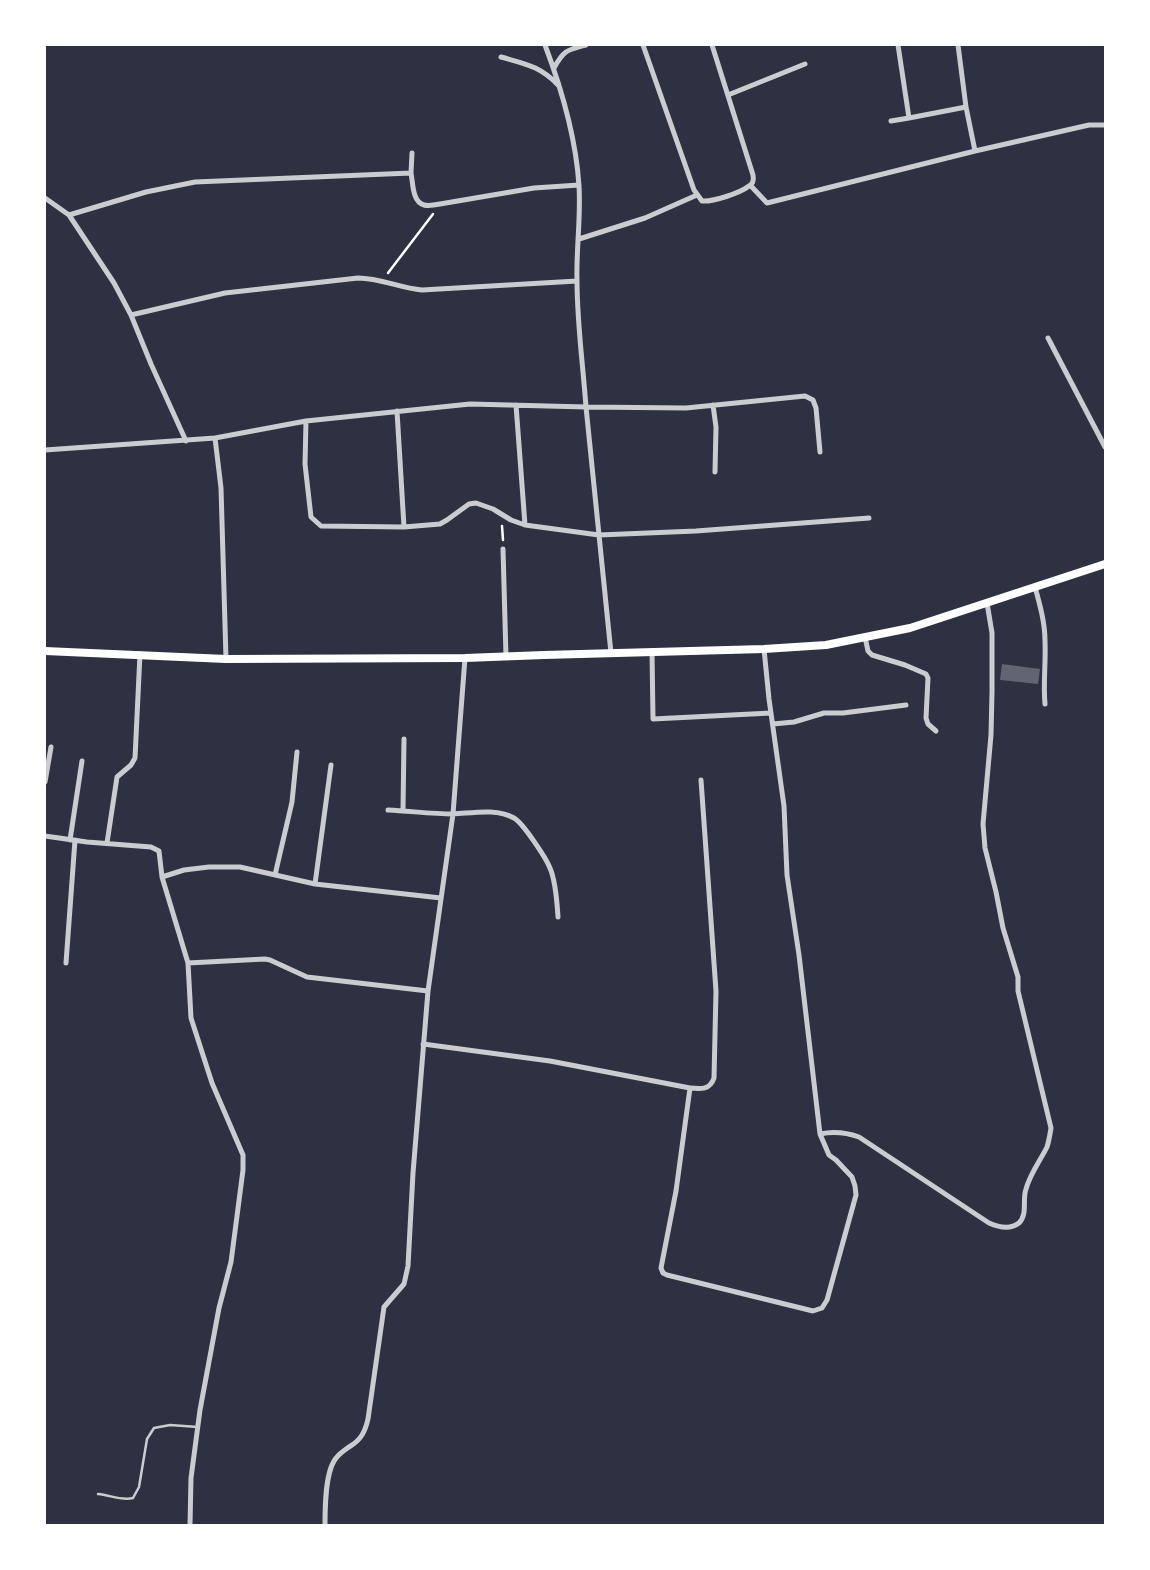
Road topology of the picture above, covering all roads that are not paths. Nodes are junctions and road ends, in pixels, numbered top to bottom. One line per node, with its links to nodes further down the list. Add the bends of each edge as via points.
1 (546, 45): 9 (street)
2 (586, 45): 9 (street, via 562,54)
3 (643, 45): 21 (street)
4 (712, 45): 11 (street)
5 (898, 45): 13 (street)
6 (958, 45): 12 (street)
7 (501, 57): 10 (street, via 541,70)
8 (805, 64): 11 (street)
9 (554, 68): 10 (street)
10 (560, 87): 19 (street, via 572,133)
11 (728, 94): 20 (street, via 754,175)
12 (966, 107): 13 (street); 16 (street)
13 (909, 118): 14 (street)
14 (891, 121)
15 (1105, 125): 16 (street, via 1089,125)
16 (975, 151): 20 (street, via 768,203)
17 (412, 153): 18 (street)
18 (411, 173): 19 (street, via 414,195 424,206 534,188); 23 (street, via 195,182 146,192)
19 (579, 185): 24 (street)
20 (750, 186): 21 (street, via 707,201)
21 (697, 195): 24 (street, via 645,218)
22 (45, 198): 23 (street)
23 (70, 215): 26 (street)
24 (579, 239): 25 (street)
25 (577, 281): 26 (street, via 433,290 358,278 225,293); 30 (street)
26 (131, 315): 34 (street)
27 (1048, 338): 35 (street)
28 (516, 405): 30 (street); 31 (street, via 470,404); 40 (street)
29 (713, 405): 30 (street, via 686,408); 37 (street, via 805,396 813,400 816,408); 38 (street)
30 (586, 407): 42 (street)
31 (397, 411): 32 (street); 41 (street)
32 (306, 422): 33 (street); 41 (street, via 305,464 314,522 321,526)
33 (215, 438): 34 (street); 55 (street, via 222,488)
34 (186, 441): 36 (street)
35 (1105, 447)
36 (45, 450)
37 (820, 452)
38 (715, 472)
39 (869, 518): 42 (street, via 696,532)
40 (525, 524): 41 (street, via 476,503 469,504 440,524); 42 (street)
41 (404, 527)
42 (599, 534): 51 (street)
43 (503, 549): 53 (street)
44 (1105, 564): 45 (main road)
45 (1035, 587): 46 (main road); 56 (street, via 1046,641)
46 (987, 603): 47 (main road, via 901,630); 84 (street, via 992,633 992,667 991,735 983,824 985,848 1018,977 1018,991 1051,1128 1048,1145 1027,1185 1020,1222 999,1227 859,1137 846,1132)
47 (865, 637): 48 (main road, via 826,645); 60 (street, via 872,655 926,674 926,718)
48 (764, 649): 50 (main road); 58 (street)
49 (45, 651): 52 (main road)
50 (652, 652): 51 (main road); 58 (street, via 653,719)
51 (611, 653): 53 (main road)
52 (140, 654): 55 (main road); 73 (street, via 135,758 117,777)
53 (506, 657): 54 (main road)
54 (465, 658): 55 (main road); 70 (street)
55 (226, 659)
56 (1045, 704)
57 (906, 705): 59 (street, via 824,713 804,720)
58 (771, 713): 59 (street)
59 (773, 724): 84 (street, via 784,806 787,874)
60 (936, 731)
61 (404, 739): 69 (street)
62 (51, 746): 67 (street)
63 (297, 752): 74 (street, via 292,802)
64 (82, 761): 72 (street)
65 (331, 765): 76 (street)
66 (701, 780): 83 (street, via 716,991 714,1078 708,1087)
67 (45, 782)
68 (388, 810): 69 (street)
69 (403, 811): 70 (street)
70 (453, 814): 77 (street); 78 (street, via 497,813 514,818 524,827 550,868)
71 (45, 836): 72 (street)
72 (73, 840): 73 (street); 79 (street)
73 (107, 843): 75 (street, via 151,847 159,851)
74 (274, 875): 75 (street, via 240,868 209,867); 76 (street)
75 (162, 877): 80 (street)
76 (315, 884): 77 (street)
77 (441, 898): 81 (street)
78 (558, 917)
79 (66, 962)
80 (188, 963): 81 (street, via 264,959 306,977); 85 (street, via 190,1018 212,1083 243,1155 231,1262 219,1308)
81 (428, 991): 82 (street)
82 (423, 1044): 83 (street, via 550,1061); 88 (street, via 406,1276 404,1284 384,1307 365,1431 356,1443 338,1455 330,1468)
83 (690, 1088): 84 (street, via 676,1192 661,1268 667,1275 813,1311 822,1308 856,1195 852,1177 829,1155)
84 (820, 1134)
85 (198, 1427): 86 (lane, via 170,1425 154,1428 147,1439 139,1487 133,1498 125,1500); 87 (street, via 191,1478)
86 (98, 1494)
87 (190, 1525)
88 (325, 1525)

